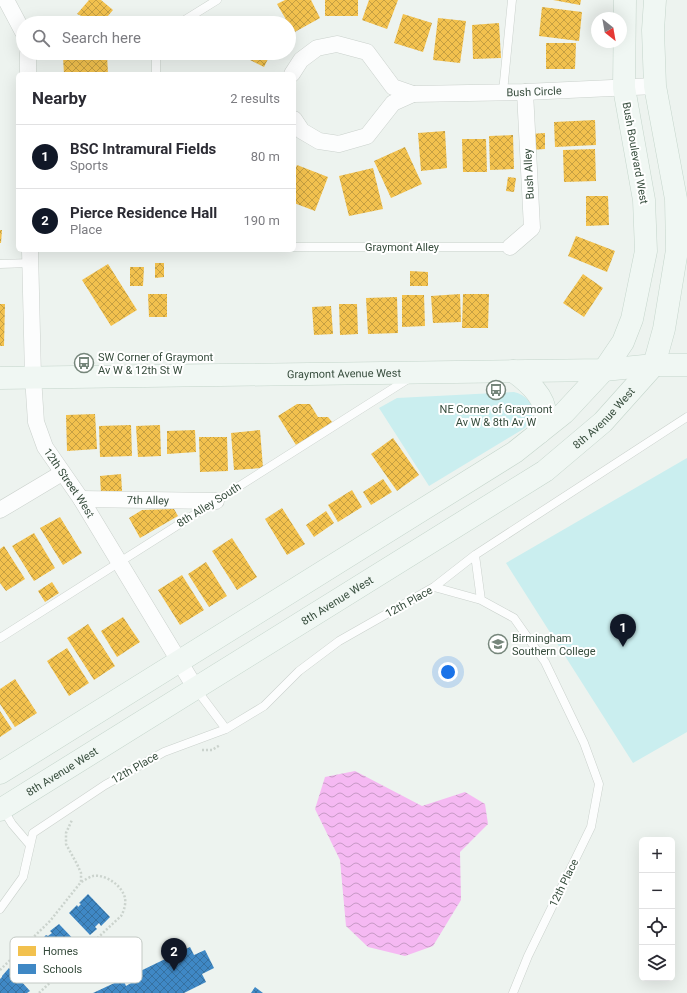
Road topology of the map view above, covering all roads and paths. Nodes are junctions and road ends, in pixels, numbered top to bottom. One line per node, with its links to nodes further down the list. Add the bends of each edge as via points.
1 (6, 0): 7 (street)
2 (217, 0): 6 (lane)
3 (512, 0): 15 (lane)
4 (625, 0): 14 (main road, Bush Boulevard West)
5 (655, 0): 13 (main road)
6 (191, 16)
7 (16, 19)
8 (28, 60): 10 (street)
9 (156, 60): 11 (lane)
10 (28, 72)
11 (156, 72)
12 (293, 72): 17 (street, Bush Circle, via 301,60 317,48 337,44 367,52 393,87)
13 (655, 86): 14 (street, Bush Circle); 23 (main road, via 676,199 677,250 664,329)
14 (624, 88): 16 (street, Bush Circle); 25 (main road, Bush Boulevard West, via 644,200 646,251 632,319 624,342)
15 (503, 92): 16 (street, Bush Circle); 17 (street, Bush Circle)
16 (525, 92): 20 (street, Bush Alley, via 532,228)
17 (413, 94): 18 (street, Bush Circle, via 393,103 367,136 339,144 319,141 302,130)
18 (296, 122)
19 (296, 247): 20 (lane, Graymont Alley)
20 (510, 247)
21 (30, 257): 22 (lane); 28 (street, 12th Street West)
22 (0, 264)
23 (654, 365): 24 (main road, Graymont Avenue West); 25 (main road, Graymont Avenue West); 42 (main road, 8th Avenue West, via 603,422 545,471)
24 (687, 365)
25 (604, 370): 26 (main road, Graymont Avenue West); 31 (main road, via 564,413)
26 (513, 372): 27 (main road, Graymont Avenue West); 31 (main road, via 528,382 544,407 545,417)
27 (418, 373): 28 (main road, Graymont Avenue West); 34 (lane, 8th Alley South)
28 (33, 377): 29 (main road, Graymont Avenue West); 32 (street, 12th Street West, via 36,422 45,447)
29 (0, 378)
30 (687, 417): 36 (lane)
31 (540, 432): 41 (main road, via 515,452)
32 (62, 472): 33 (street, 12th Street West); 35 (street)
33 (81, 498): 34 (street, 7th Alley); 37 (street, 12th Street West)
34 (216, 501): 37 (lane, 8th Alley South)
35 (0, 510)
36 (475, 555): 38 (lane); 39 (lane)
37 (119, 562): 40 (lane, 8th Alley South); 41 (street, 12th Street West)
38 (434, 587): 39 (lane, 12th Place); 43 (lane, 12th Place, via 339,642 299,671 264,706)
39 (481, 600): 58 (lane, 12th Place, via 514,618 545,662 584,742 599,784 591,827 528,956)
40 (0, 638)
41 (179, 662): 42 (street, 12th Street West); 46 (main road)
42 (196, 689): 43 (lane); 47 (main road, 8th Avenue West)
43 (226, 730): 49 (lane, 12th Place, via 164,752 105,785 33,833)
44 (220, 745): 45 (path, via 212,750)
45 (198, 750)
46 (0, 773)
47 (1, 808): 49 (lane)
48 (74, 817): 50 (path, via 66,833 66,844 81,873)
49 (30, 845): 51 (lane, 12th Place, via 23,877)
50 (82, 882): 52 (path); 53 (path, via 93,876 104,876 121,890 124,897 124,911 121,916)
51 (0, 909)
52 (34, 937)
53 (99, 937)
54 (10, 960): 55 (path)
55 (0, 970)
56 (50, 983): 57 (path)
57 (39, 993)
58 (513, 993)

